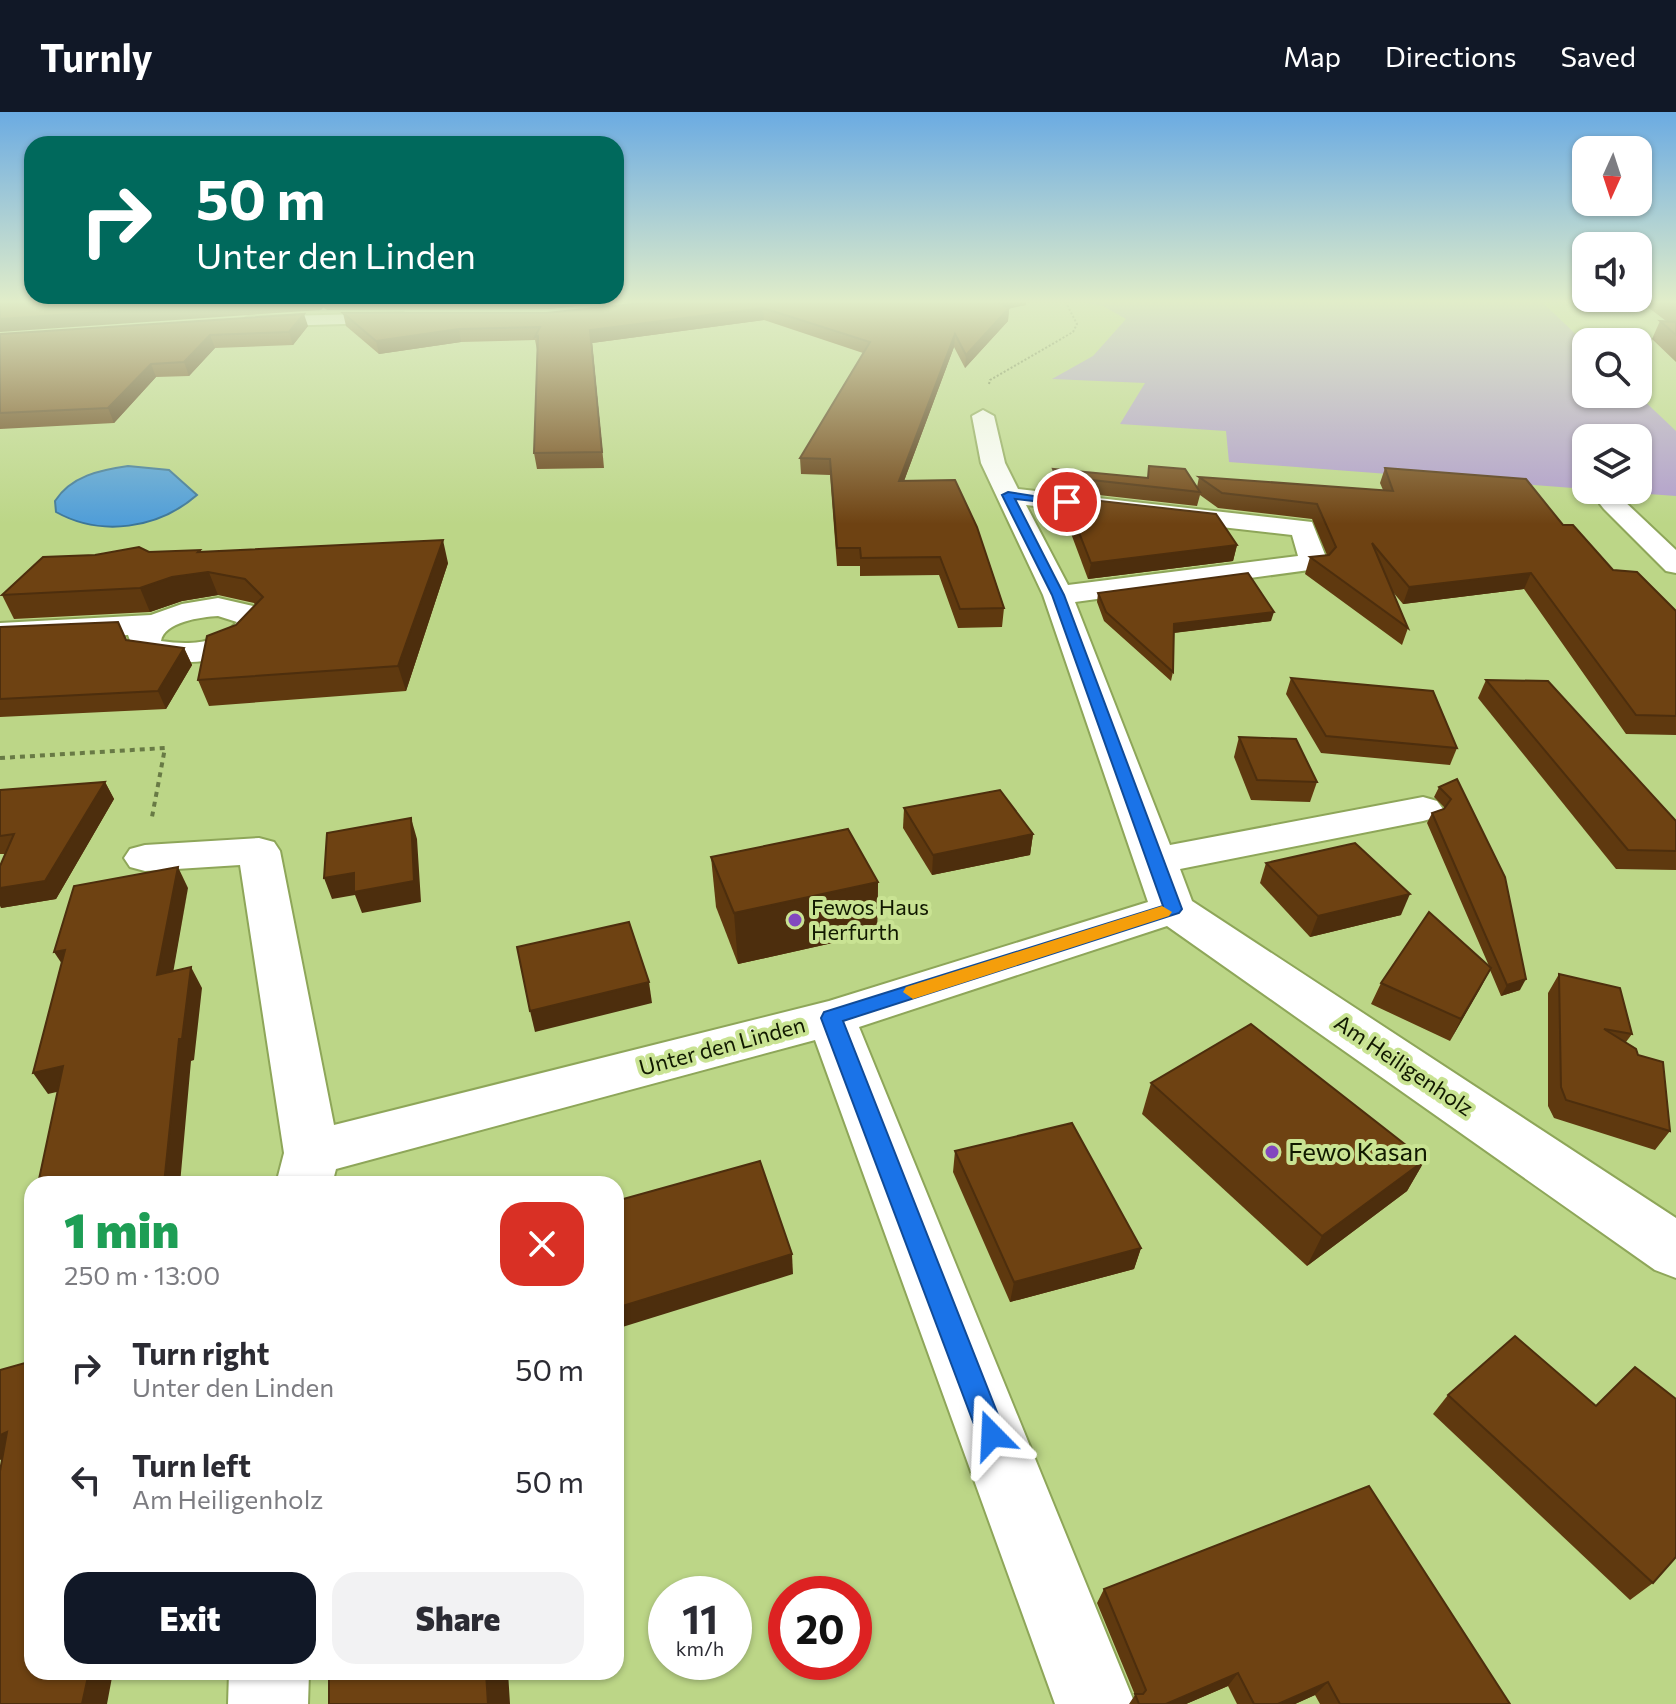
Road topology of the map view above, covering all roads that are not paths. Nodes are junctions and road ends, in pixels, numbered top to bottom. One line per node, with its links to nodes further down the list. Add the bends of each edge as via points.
1 (983, 416): 2 (street, via 993,463)
2 (1008, 495): 5 (street); 5 (street, via 1303,528 1314,562)
3 (1613, 504): 4 (street)
4 (1676, 565)
5 (1058, 595): 10 (street)
6 (156, 624): 7 (street)
7 (0, 632)
8 (1423, 809): 10 (street)
9 (145, 858): 13 (street, Unter den Linden, via 259,851)
10 (1156, 861): 11 (street)
11 (1173, 909): 12 (street, Unter den Linden); 14 (street, Am Heiligenholz)
12 (831, 1018): 13 (street, Unter den Linden); 17 (street)
13 (308, 1169)
14 (1676, 1251)
15 (269, 1680): 16 (street)
16 (268, 1704)
17 (1095, 1704)

